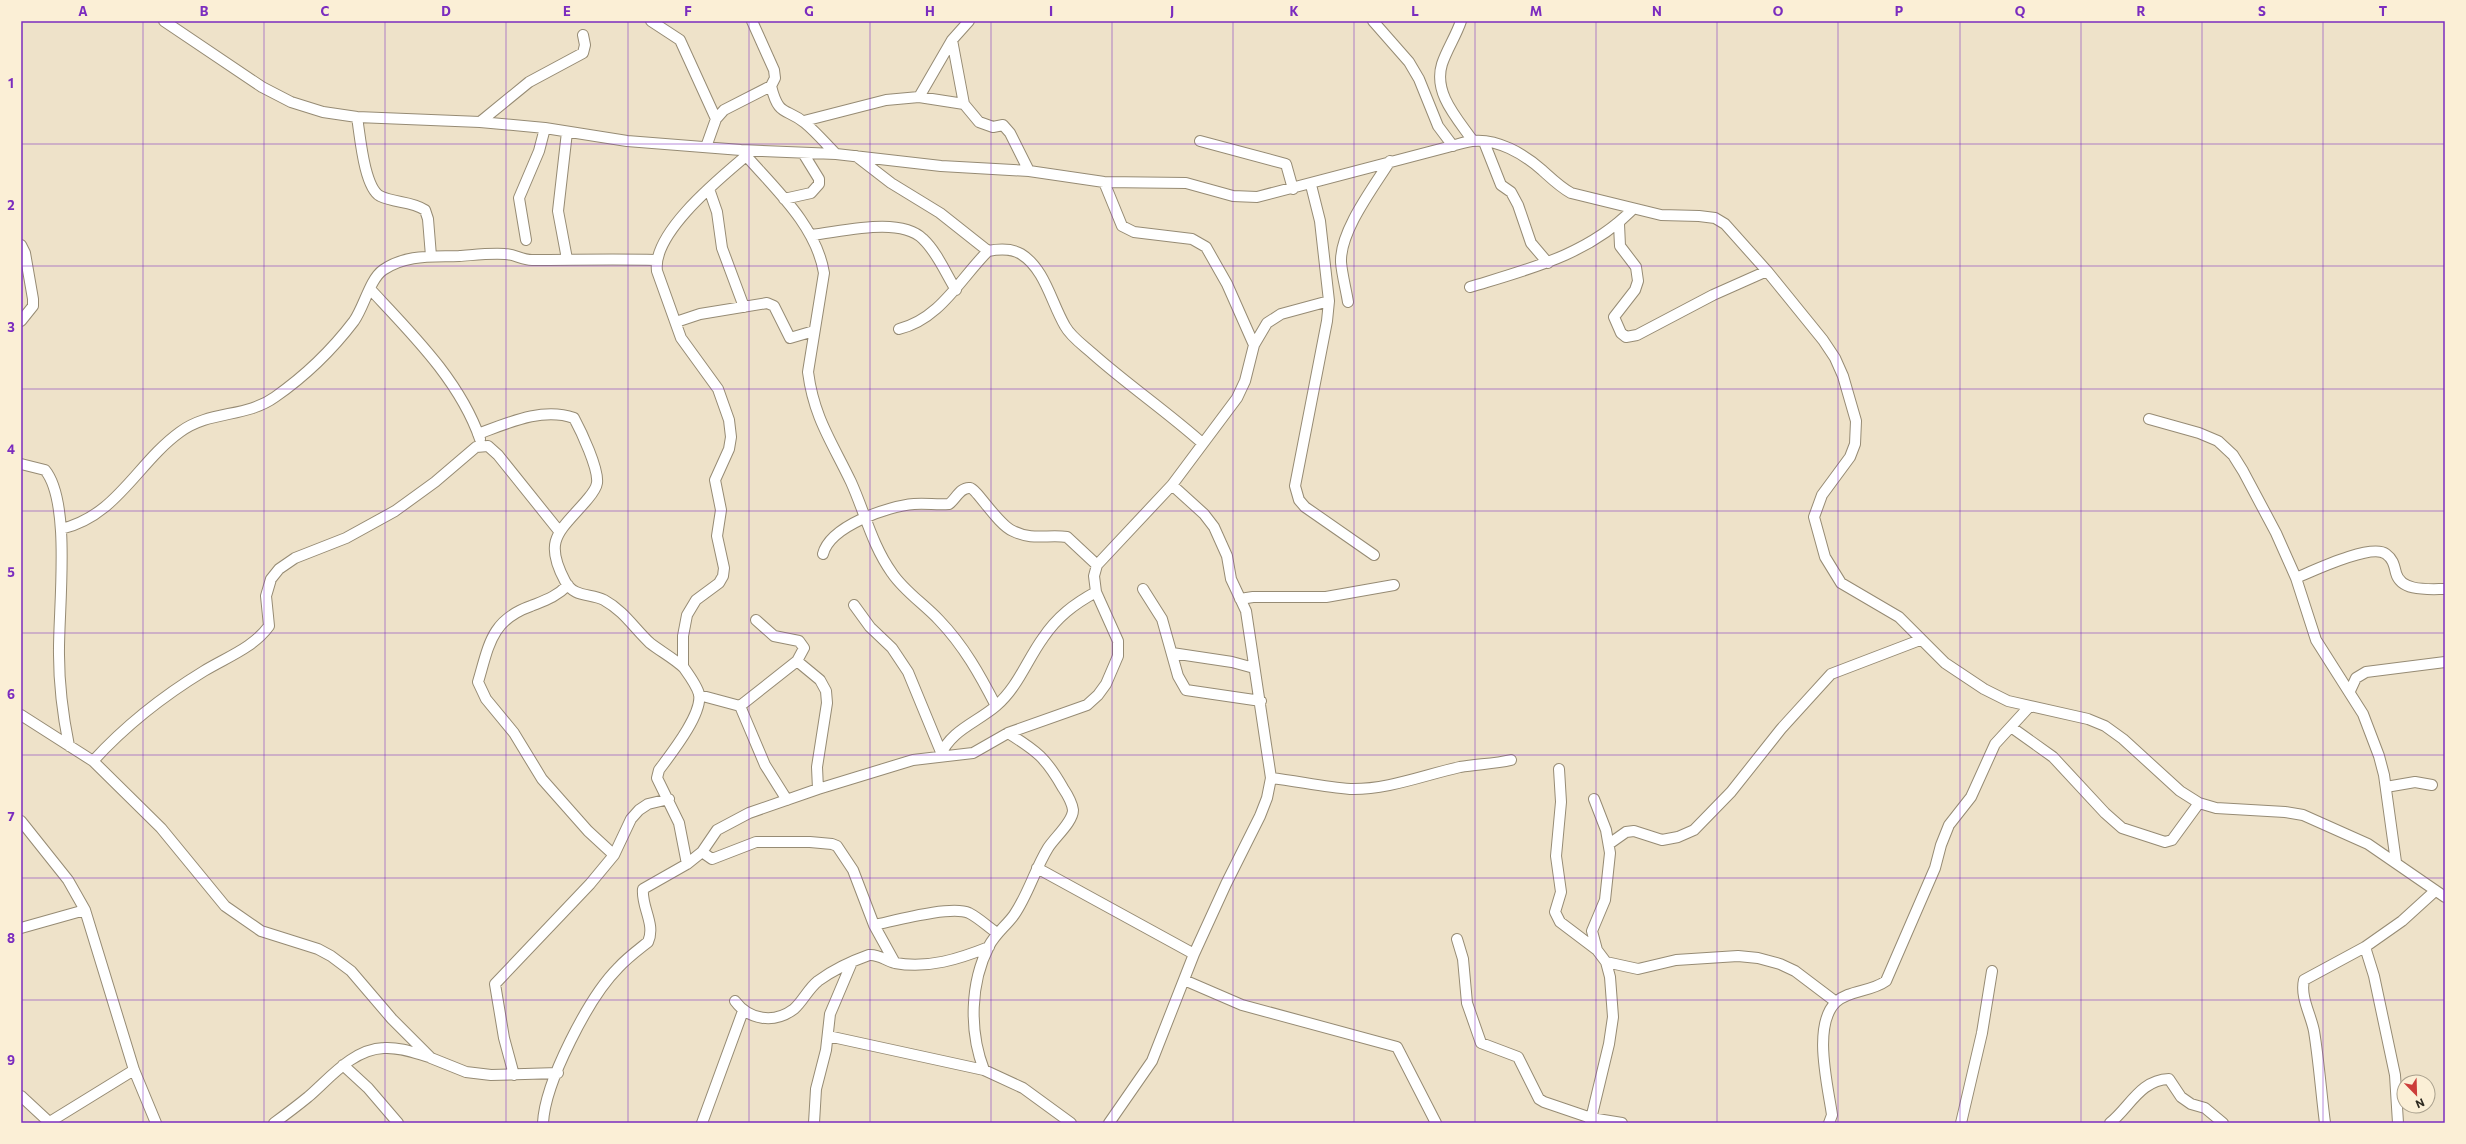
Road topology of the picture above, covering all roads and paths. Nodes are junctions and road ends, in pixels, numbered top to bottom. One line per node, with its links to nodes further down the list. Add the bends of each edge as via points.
1 (164, 21): 12 (street, via 206,48 239,74 291,102 323,112)
2 (651, 21): 13 (street, via 680,40)
3 (752, 21): 9 (street, via 774,70 775,78)
4 (969, 21): 8 (street)
5 (1373, 21): 21 (street, via 1409,62 1419,79 1438,126)
6 (1461, 21): 19 (street, via 1442,65 1440,78 1445,100)
7 (583, 35): 14 (street, via 582,53 528,82)
8 (952, 40): 10 (street); 11 (street)
9 (771, 86): 13 (street, via 724,110); 15 (street, via 779,107)
10 (919, 97): 11 (street); 15 (street, via 886,100)
11 (964, 104): 28 (street, via 979,122 992,126 1003,125 1010,133)
12 (357, 117): 14 (street); 40 (street, via 363,155 374,191 381,196 425,210)
13 (716, 119): 22 (street)
14 (480, 122): 16 (street)
15 (804, 122): 25 (street)
16 (545, 128): 17 (street); 37 (street, via 539,151 519,198)
17 (567, 132): 22 (street, via 627,141); 41 (street, via 558,211)
18 (1200, 141): 32 (street, via 1286,164)
19 (1473, 141): 20 (street); 21 (street)
20 (1484, 142): 34 (street, via 1516,151 1559,186 1572,193); 43 (street, via 1503,188 1511,192 1518,205 1531,243)
21 (1453, 146): 27 (street)
22 (706, 148): 23 (street)
23 (743, 153): 24 (street); 31 (street); 33 (street)
24 (803, 153): 25 (street); 33 (street, via 819,179 819,184 811,193)
25 (836, 154): 26 (street)
26 (856, 156): 28 (street, via 941,166); 39 (street, via 891,183 940,212)
27 (1390, 162): 30 (street); 49 (street, via 1344,241 1341,261)
28 (1028, 171): 29 (street)
29 (1104, 182): 32 (street, via 1186,183 1233,196 1257,197); 55 (street, via 1122,226 1134,232 1192,239 1206,247 1227,284)
30 (1311, 185): 32 (street); 48 (street, via 1320,221)
31 (708, 189): 42 (street, via 686,211 672,230); 50 (street, via 717,212 722,248)
32 (1293, 189)
33 (784, 199): 36 (street)
34 (1633, 209): 35 (street); 44 (street, via 1661,215 1714,218 1734,234)
35 (1619, 224): 43 (street, via 1587,246); 44 (street, via 1620,246 1638,273 1635,290 1614,317 1621,333 1626,337 1637,335 1713,295)
36 (811, 235): 47 (street, via 895,226 916,232 930,246); 54 (street, via 824,273)
37 (526, 240)
38 (21, 245): 51 (street, via 25,253 33,299 33,306)
39 (988, 251): 47 (street); 58 (street, via 1008,249 1021,254 1039,271 1066,327 1074,337 1130,386 1160,406)
40 (431, 256): 41 (street, via 507,254 530,260); 46 (street, via 400,262 384,270 376,277)
41 (567, 259): 42 (street)
42 (656, 260): 52 (street, via 657,271)
43 (1548, 263): 45 (street)
44 (1767, 271): 77 (street, via 1835,358 1856,421 1855,444 1850,457 1834,478 1816,510 1816,527 1825,557 1841,583 1899,617)
45 (1470, 287)
46 (371, 290): 57 (street, via 442,370); 63 (street, via 354,320 331,349 274,398 255,408 212,416 179,433 116,499 84,522)
47 (956, 290): 53 (street, via 923,319)
48 (1329, 301): 55 (street, via 1281,314 1267,323); 66 (street, via 1296,494 1305,507)
49 (1348, 302)
50 (744, 307): 52 (street, via 700,314); 54 (street, via 772,304 790,338)
51 (21, 321)
52 (676, 322): 81 (street, via 681,338 718,389 729,420 731,436 729,449 715,480 721,510 717,536 724,568 723,576 719,583 696,600 687,616 683,636)
53 (899, 329)
54 (814, 331): 62 (street, via 808,372 810,388 823,430 850,481)
55 (1254, 345): 58 (street, via 1245,381 1237,398)
56 (2148, 419): 68 (street, via 2211,438 2233,455 2263,507)
57 (478, 434): 59 (street); 64 (street, via 537,415 563,414 574,418 596,473 597,484)
58 (1201, 442): 61 (street)
59 (482, 445): 64 (street, via 488,446 498,455); 95 (street, via 476,447 435,482 395,511 346,538 295,558 279,569 271,579 266,596 269,626 263,635 204,671 137,718)
60 (21, 464): 63 (street, via 40,467 50,476)
61 (1172, 485): 67 (street); 74 (street, via 1204,514 1214,527 1227,556 1231,579)
62 (863, 517): 65 (street, via 830,539); 67 (street, via 913,504 949,504 962,489 970,488 977,491 995,518 1012,531 1039,538 1067,537); 87 (street, via 892,574 955,638 980,674)
63 (61, 529): 92 (street, via 59,655)
64 (559, 531): 69 (street, via 553,548 554,557)
65 (822, 554)
66 (1374, 556)
67 (1097, 565): 73 (street, via 1094,576)
68 (2296, 578): 71 (street, via 2335,562 2377,550 2386,553 2393,561 2400,582); 83 (street, via 2316,640)
69 (568, 585): 81 (street, via 574,592 603,599 621,610 646,639); 108 (street, via 556,597 520,610 498,626 492,636 478,682 486,699 509,727 542,779 588,831)
70 (1394, 585): 74 (street, via 1326,597)
71 (2445, 589)
72 (1143, 590): 78 (street, via 1162,619)
73 (1096, 592): 87 (street, via 1070,607 1061,616 1043,638 1011,690); 91 (street, via 1118,641 1118,656 1106,684 1098,695 1086,704)
74 (1240, 599): 82 (street, via 1246,611)
75 (854, 605): 93 (street, via 870,627 892,648 908,672)
76 (756, 620): 79 (street, via 774,636 803,644 804,648)
77 (1920, 640): 88 (street, via 1945,662 1984,689 2008,701); 106 (street, via 1831,674 1781,729 1731,792 1694,830 1662,840 1634,831 1626,832)
78 (1172, 654): 82 (street, via 1232,662); 85 (street, via 1178,676 1186,690)
79 (798, 661): 86 (street); 100 (street, via 820,680 826,691 827,703 817,767)
80 (2445, 662): 83 (street, via 2366,672 2356,678)
81 (683, 668): 84 (street)
82 (1254, 668): 85 (street)
83 (2350, 691): 99 (street, via 2363,714 2379,756)
84 (700, 696): 86 (street); 101 (street, via 691,723 659,770 657,778)
85 (1261, 701): 97 (street)
86 (740, 706): 103 (street, via 765,765)
87 (996, 706): 93 (street, via 952,737)
88 (2029, 707): 90 (street); 104 (street, via 2088,719 2105,726 2180,791)
89 (21, 715): 92 (street)
90 (2011, 727): 104 (street, via 2053,757 2122,828 2165,842 2172,840); 129 (street, via 1995,744 1971,797 1950,825 1941,844 1935,868 1886,982 1877,988 1846,996)
91 (1008, 733): 93 (street, via 973,752); 111 (street, via 1039,753 1049,763 1068,796 1073,811 1071,818)
92 (69, 746): 95 (street)
93 (940, 754): 100 (street)
94 (1511, 760): 97 (street, via 1460,767 1421,778 1368,788 1350,789)
95 (93, 761): 132 (street, via 161,828 225,906 260,931 318,949 331,956 351,971 392,1019)
96 (1559, 769): 121 (street, via 1560,802 1556,856 1560,892 1555,912 1560,922)
97 (1271, 778): 122 (street, via 1260,816)
98 (2432, 785): 99 (street, via 2415,782)
99 (2386, 787): 109 (street)
100 (818, 789): 103 (street)
101 (669, 799): 108 (street, via 648,804 639,810 631,819); 110 (street, via 679,823)
102 (1594, 799): 106 (street)
103 (787, 800): 107 (street, via 749,814 717,830)
104 (2199, 803): 109 (street, via 2216,808 2303,815 2368,844)
105 (21, 821): 114 (street, via 68,880)
106 (1609, 844): 121 (street, via 1604,900 1592,931)
107 (702, 852): 110 (street); 115 (street, via 712,858 756,842 832,844 842,852 853,870)
108 (614, 855): 137 (street, via 495,984 504,1038)
109 (2396, 862): 112 (street)
110 (687, 864): 136 (street, via 643,889 651,930 648,942 618,968 599,991 575,1032)
111 (1037, 868): 117 (street, via 1014,915); 122 (street)
112 (2435, 891): 113 (street); 120 (street, via 2402,921)
113 (2445, 897)
114 (85, 910): 116 (street); 134 (street)
115 (874, 925): 117 (street, via 939,912 960,911 968,913); 125 (street)
116 (21, 928)
117 (997, 933): 119 (street)
118 (1457, 939): 139 (street, via 1463,959 1467,1003 1481,1043 1518,1057 1539,1099)
119 (989, 947): 125 (street, via 950,961 930,964); 135 (street, via 975,987 974,1007 975,1030)
120 (2365, 947): 155 (street, via 2304,980 2318,1058); 156 (street, via 2374,976 2395,1075)
121 (1597, 950): 124 (street)
122 (1194, 954): 127 (street)
123 (852, 962): 125 (street, via 874,954); 130 (street, via 817,982 793,1009 782,1015 764,1019); 131 (street, via 830,1014)
124 (1606, 962): 129 (street, via 1638,969 1676,960 1738,956 1758,958 1795,971); 139 (street, via 1610,977 1613,1017)
125 (895, 963)
126 (1992, 971): 152 (street, via 1982,1033)
127 (1184, 980): 148 (street, via 1152,1061); 149 (street, via 1242,1005 1397,1047)
128 (735, 1001): 130 (street)
129 (1836, 1002): 151 (street, via 1828,1014 1824,1035 1824,1065 1832,1115)
130 (743, 1011): 145 (street)
131 (828, 1036): 135 (street); 146 (street, via 816,1089)
132 (431, 1058): 133 (street, via 394,1048 382,1048 365,1052); 137 (street, via 466,1072)
133 (343, 1065): 142 (street); 143 (street, via 368,1088)
134 (134, 1070): 140 (street); 141 (street)
135 (984, 1070): 147 (street, via 1023,1088)
136 (558, 1073): 137 (street); 144 (street, via 544,1109)
137 (514, 1075)
138 (21, 1096): 140 (street)
139 (1591, 1120): 150 (street)
140 (48, 1122)
141 (156, 1123)
142 (274, 1123)
143 (398, 1123)
144 (543, 1123)
145 (702, 1123)
146 (814, 1123)
147 (1071, 1123)
148 (1109, 1123)
149 (1436, 1123)
150 (1622, 1123)
151 (1829, 1123)
152 (1961, 1123)
153 (2110, 1123): 154 (street, via 2139,1091 2169,1079 2181,1097 2191,1104 2205,1108)
154 (2223, 1123)
155 (2324, 1123)
156 (2398, 1123)

